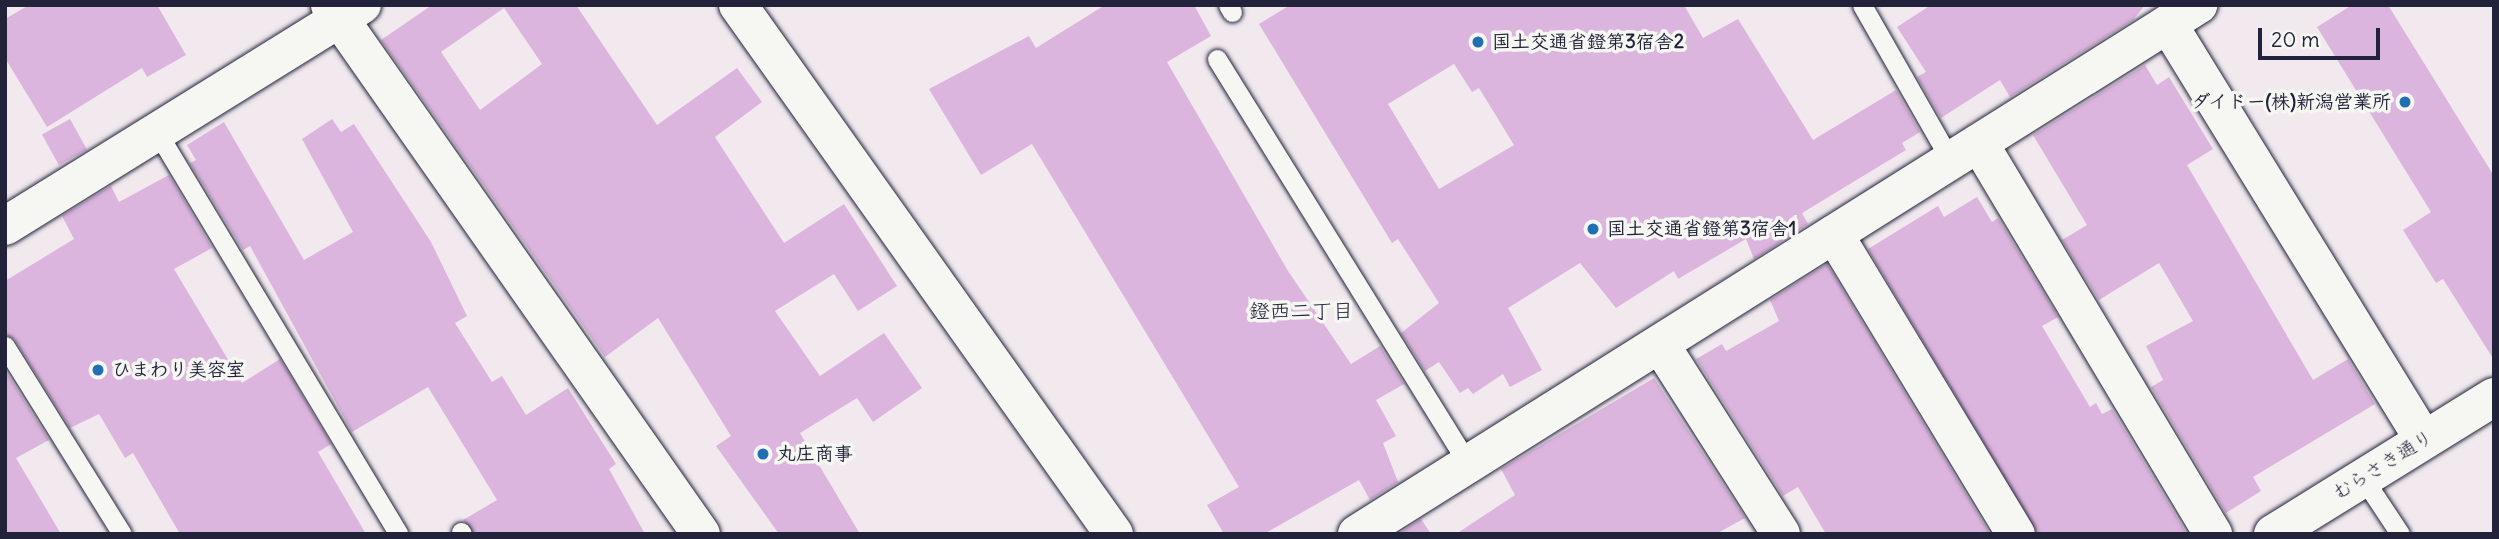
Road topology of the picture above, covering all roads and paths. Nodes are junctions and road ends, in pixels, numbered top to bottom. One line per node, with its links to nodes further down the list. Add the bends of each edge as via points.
1 (738, 5): 19 (street)
2 (1862, 5): 7 (lane)
3 (344, 9): 6 (street); 18 (street, via 486,234)
4 (2183, 15): 7 (street); 13 (street)
5 (1217, 59): 14 (lane)
6 (157, 132): 8 (street); 17 (lane)
7 (1965, 152): 9 (street); 23 (street)
8 (5, 226)
9 (1834, 234): 10 (street); 22 (street)
10 (1660, 344): 14 (street); 21 (street)
11 (5, 346): 16 (lane)
12 (2494, 397): 13 (street, むらさき通り)
13 (2424, 440): 15 (street, むらさき通り)
14 (1468, 464): 20 (street)
15 (2363, 478): 24 (street, むらさき通り); 25 (lane)
16 (122, 534)
17 (399, 534)
18 (701, 534)
19 (1114, 534)
20 (1357, 534)
21 (1781, 534)
22 (2016, 534)
23 (2213, 534)
24 (2273, 534)
25 (2400, 534)

